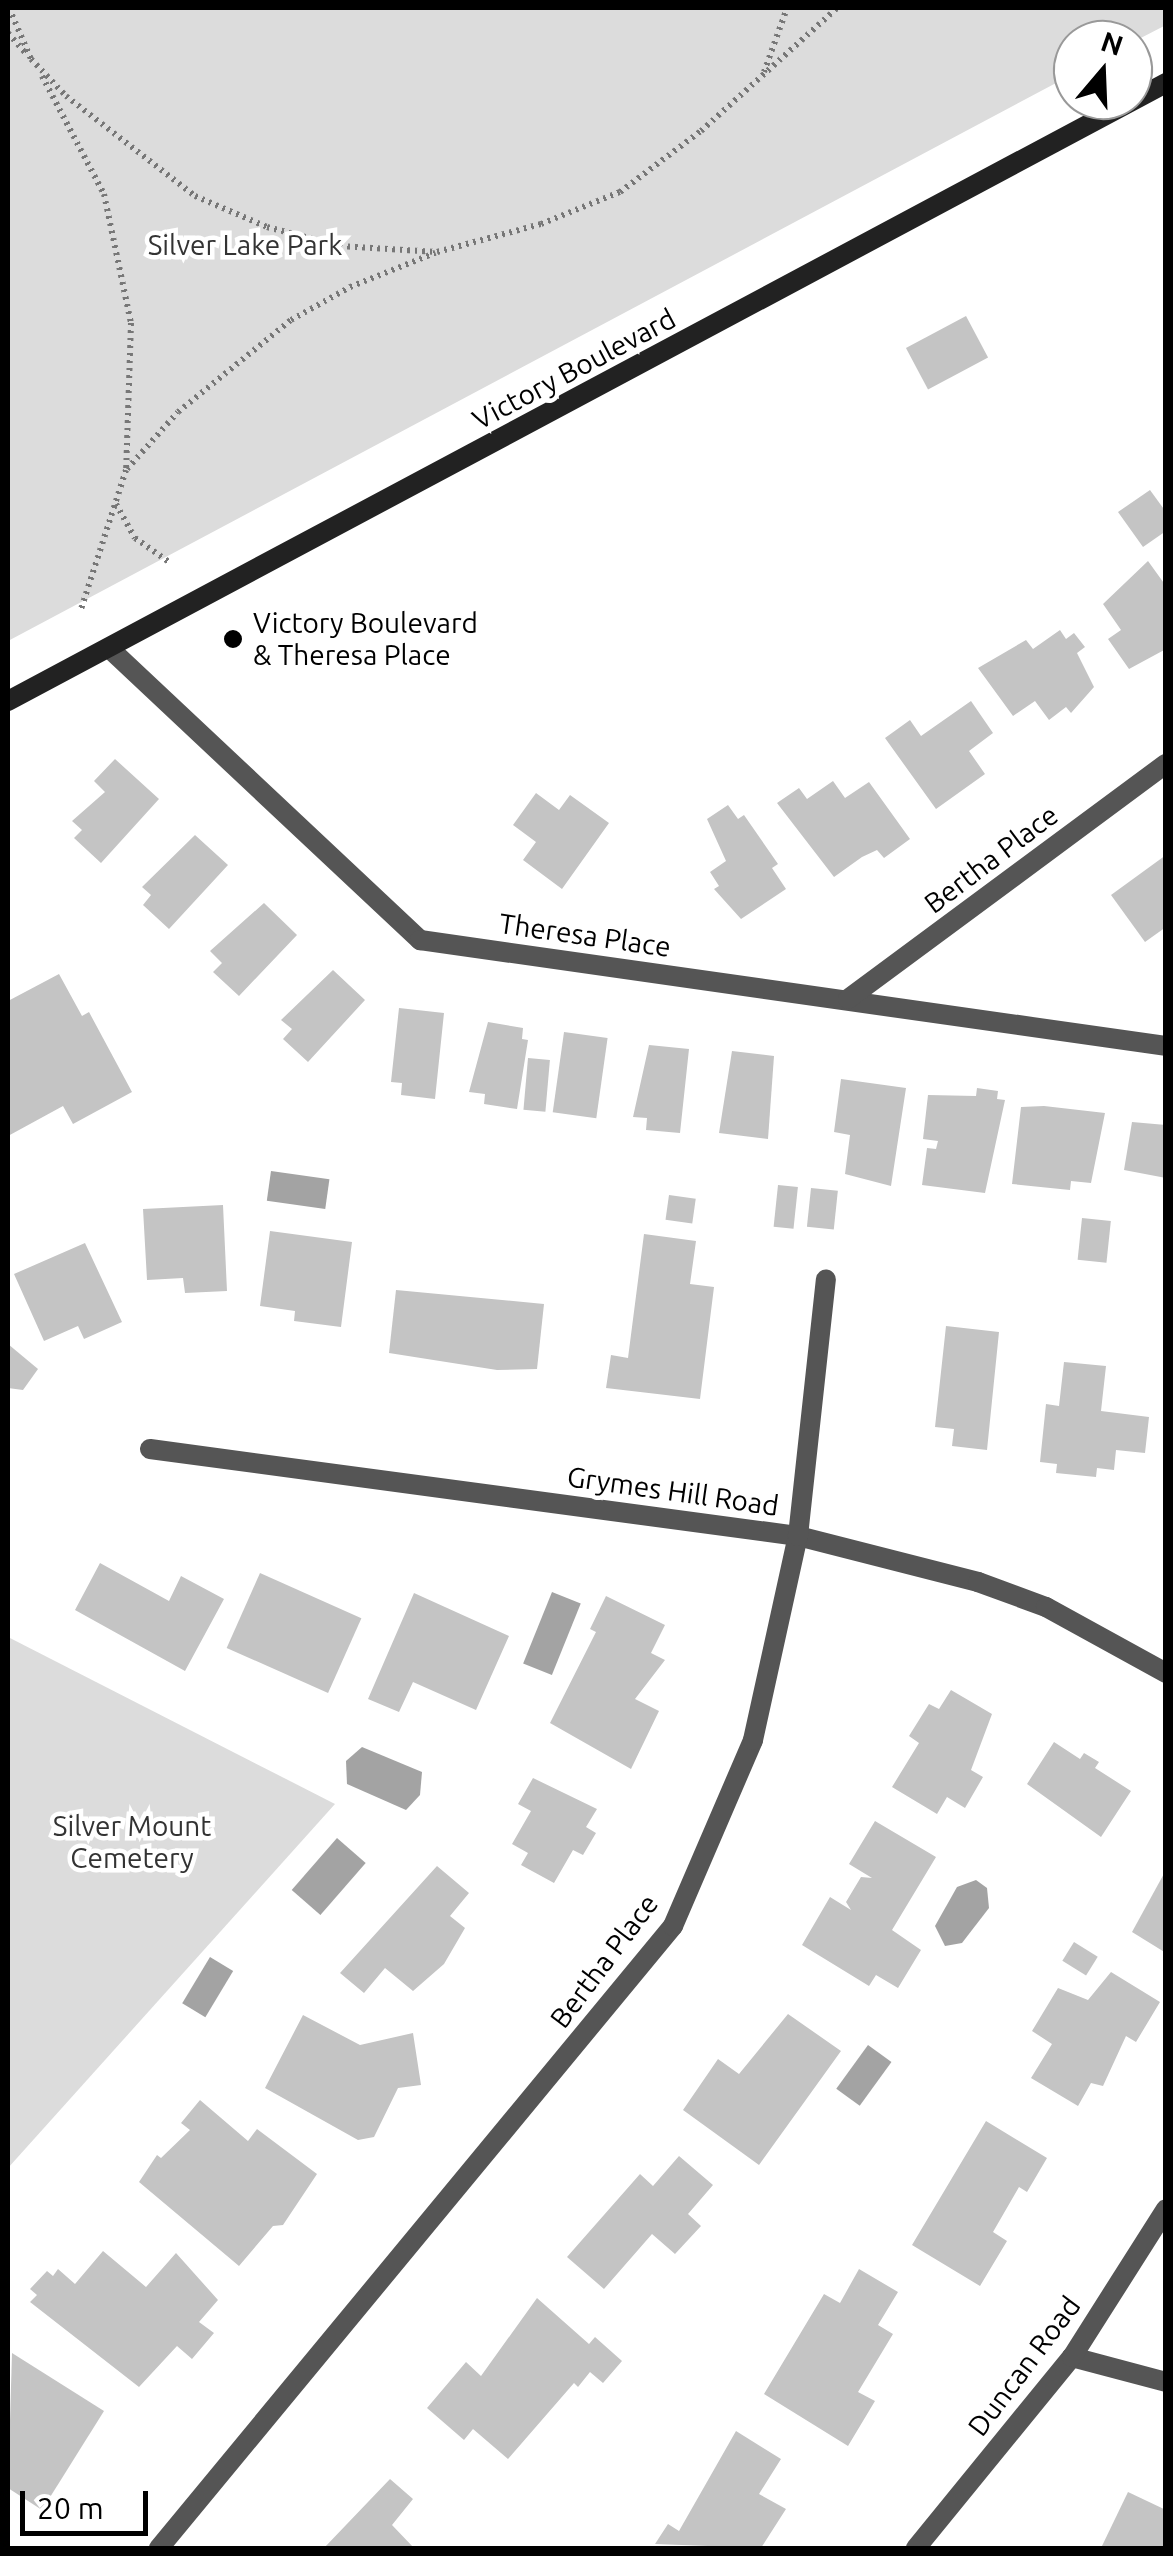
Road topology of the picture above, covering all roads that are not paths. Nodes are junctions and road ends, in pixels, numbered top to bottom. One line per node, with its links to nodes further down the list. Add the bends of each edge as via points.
1 (1166, 83): 2 (main road, Victory Boulevard)
2 (109, 648): 3 (main road, Victory Boulevard); 5 (street, Theresa Place, via 420,940)
3 (8, 701)
4 (1166, 764): 5 (street, Bertha Place)
5 (848, 999): 6 (street, Theresa Place)
6 (1166, 1046)
7 (826, 1280): 9 (street, Bertha Place)
8 (150, 1449): 9 (street, Grymes Hill Road)
9 (798, 1536): 10 (street, Grymes Hill Road, via 978,1582 1046,1607); 14 (street, Bertha Place, via 754,1740 673,1926)
10 (1166, 1674)
11 (1166, 2208): 12 (street, Duncan Road)
12 (1072, 2357): 13 (street); 15 (street, Duncan Road)
13 (1166, 2382)
14 (159, 2548)
15 (916, 2548)

